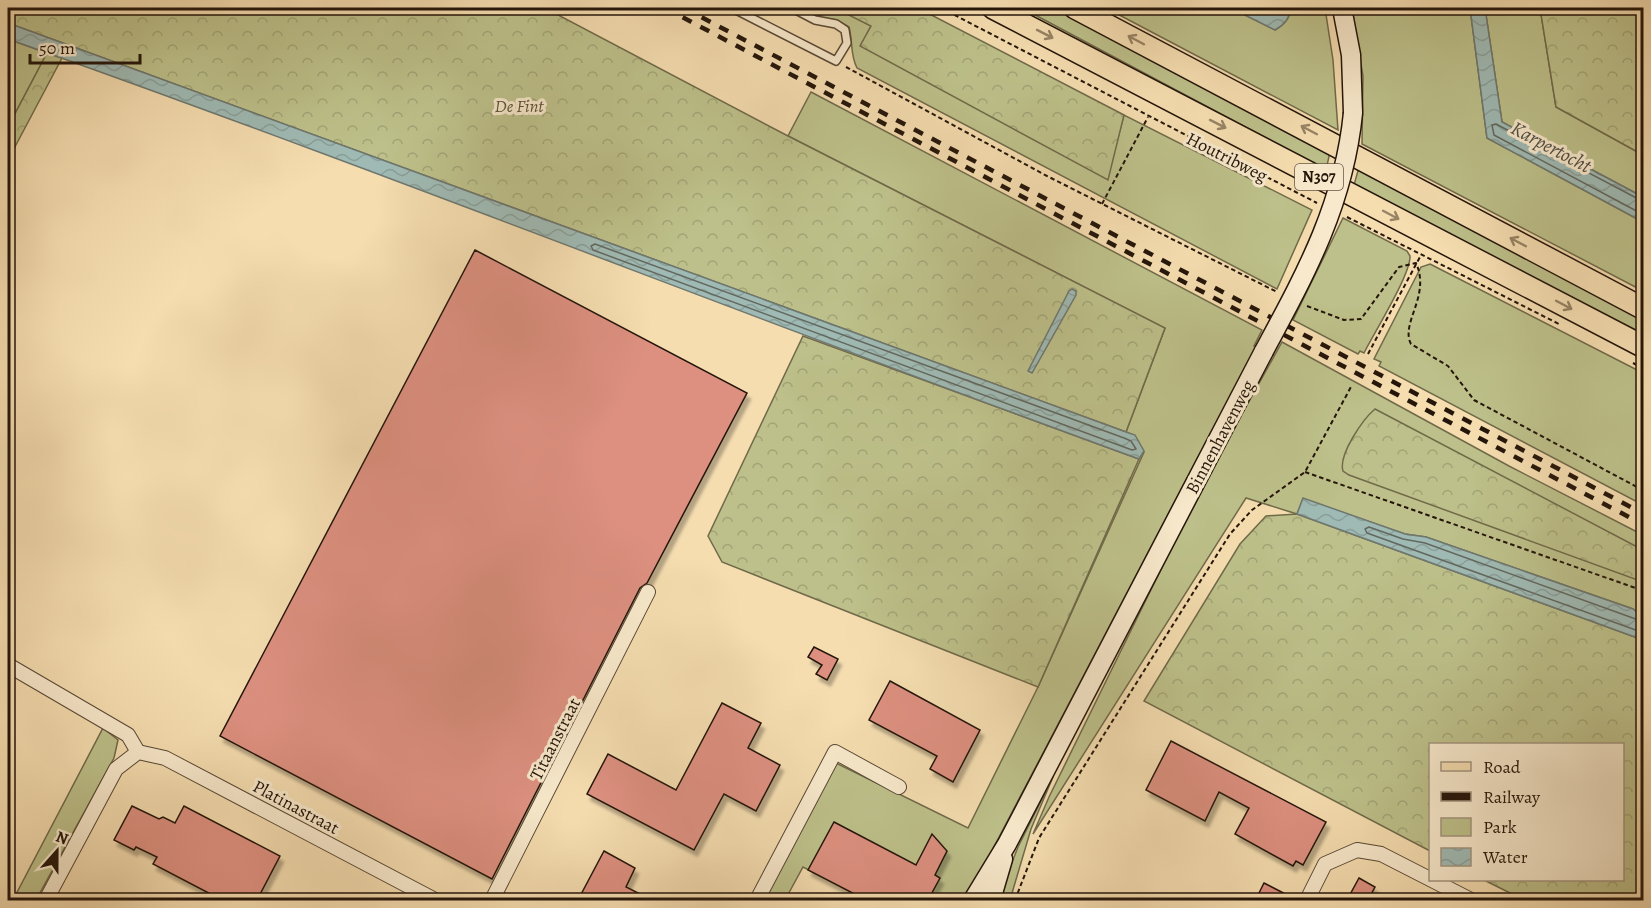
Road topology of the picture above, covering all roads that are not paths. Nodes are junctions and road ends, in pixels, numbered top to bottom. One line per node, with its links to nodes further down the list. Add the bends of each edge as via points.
1 (732, 8): 2 (lane, via 836,61 847,43 845,30)
2 (792, 8)
3 (993, 8): 7 (main road, Houtribweg / N307, one-way to 7)
4 (1075, 8): 6 (main road, N307, one-way to 4)
5 (1342, 8): 12 (main road, Binnenhavenweg, bridge, via 1351,55 1353,113 1334,207 1306,272)
6 (1644, 309)
7 (1638, 355)
8 (648, 592): 17 (street, Titaanstraat)
9 (8, 665): 10 (street, via 128,735)
10 (138, 752): 15 (street, via 116,770); 16 (street, Platinastraat, via 165,758)
11 (899, 787): 18 (street, via 835,752)
12 (1007, 844): 19 (main road, Binnenhavenweg); 20 (main road, Binnenhavenweg)
13 (1429, 879): 21 (street, via 1381,854 1357,850 1325,864)
14 (1434, 881): 22 (street)
15 (46, 900)
16 (435, 900)
17 (492, 900)
18 (757, 900)
19 (973, 900)
20 (991, 900)
21 (1307, 900)
22 (1471, 900)

